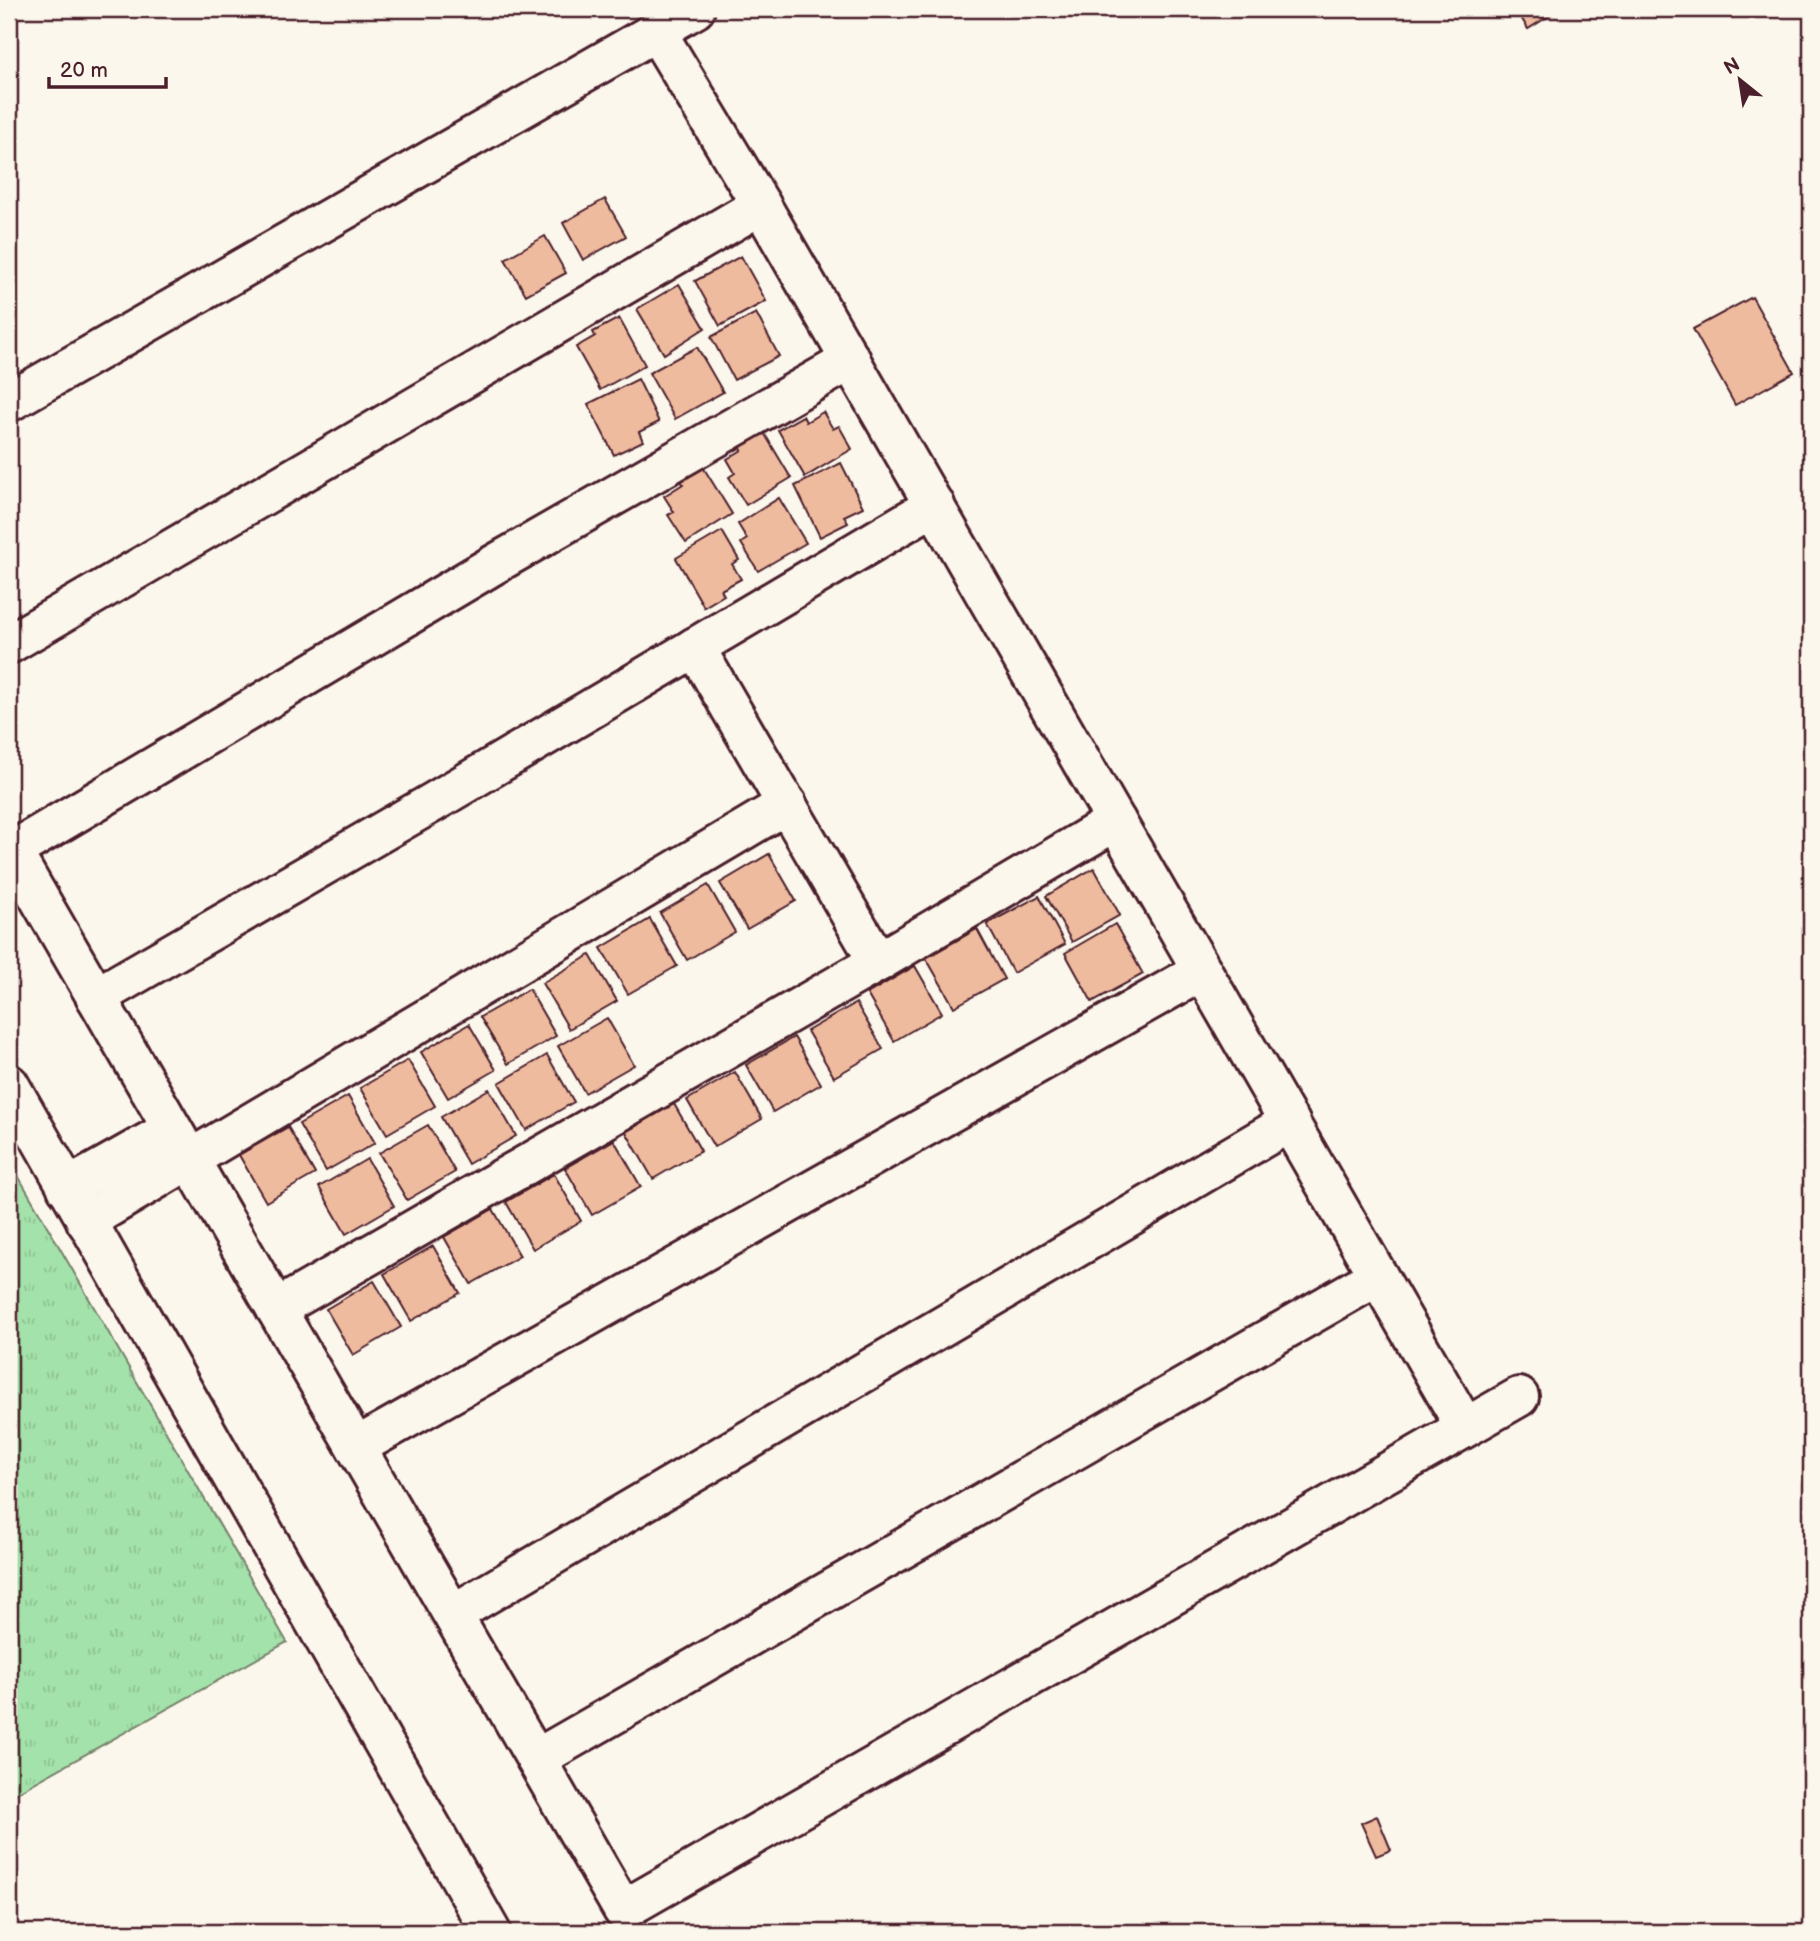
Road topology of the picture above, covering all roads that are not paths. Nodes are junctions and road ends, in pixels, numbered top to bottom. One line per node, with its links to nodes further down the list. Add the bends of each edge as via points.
1 (695, 9): 2 (street)
2 (656, 31): 3 (street); 5 (street)
3 (761, 205): 4 (street); 7 (street)
4 (851, 360): 6 (street); 11 (street)
5 (9, 402)
6 (935, 505): 8 (street); 10 (street)
7 (9, 644)
8 (695, 647): 9 (street); 14 (street)
9 (787, 804): 12 (street); 17 (street)
10 (1116, 821): 12 (street); 13 (street)
11 (10, 848): 14 (street)
12 (878, 962): 21 (street)
13 (1202, 971): 16 (street); 24 (street)
14 (96, 997): 17 (street)
15 (9, 1084): 18 (street)
16 (1290, 1122): 20 (street); 25 (street)
17 (181, 1144): 18 (street); 19 (street); 21 (street)
18 (67, 1188): 19 (street)
19 (86, 1221): 27 (street)
20 (1378, 1276): 23 (street); 26 (street)
21 (276, 1309): 24 (street)
22 (1519, 1397): 23 (street)
23 (1465, 1427): 26 (street, via 623,1910)
24 (356, 1447): 25 (street)
25 (453, 1614): 26 (street)
26 (536, 1759)
27 (491, 1932)

